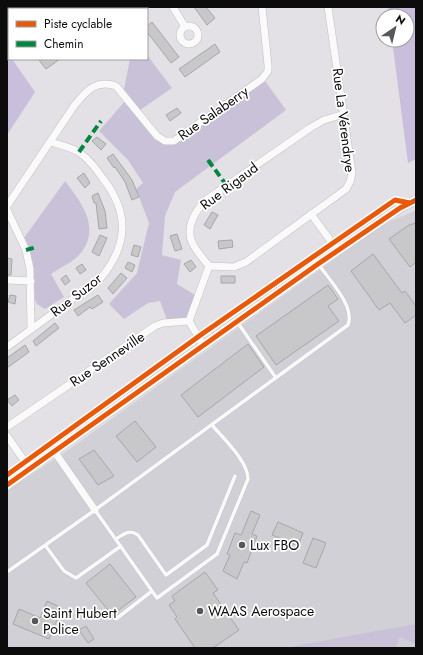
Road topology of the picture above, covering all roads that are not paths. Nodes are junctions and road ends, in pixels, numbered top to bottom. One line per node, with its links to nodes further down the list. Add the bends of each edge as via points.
1 (173, 7): 4 (street)
2 (262, 7): 6 (street, Rue Salaberry, via 268,71 262,79 174,141 157,136 121,91 107,83 96,85 81,97)
3 (328, 7): 5 (street, Rue La Vérendrye)
4 (185, 27)
5 (344, 114): 10 (street, Rue La Vérendrye, via 352,173 350,182 346,189); 13 (street, Rue Rigaud, via 324,120 310,128 206,200 197,209 190,230 193,245)
6 (52, 142): 8 (street, Rue Salaberry); 18 (street, Rue Suzor, via 79,152 92,163 115,194 123,234 112,265 100,279)
7 (416, 200): 11 (street)
8 (7, 206)
9 (7, 210): 15 (street, via 26,250)
10 (311, 214): 11 (street); 13 (street, Rue La Vérendrye, via 246,262 234,267)
11 (338, 250): 12 (street)
12 (318, 264): 17 (street); 21 (lane, via 348,306 348,325)
13 (210, 266): 16 (street)
14 (7, 280): 15 (street)
15 (30, 282): 18 (street)
16 (189, 321): 19 (street); 23 (street, Rue Senneville, via 155,326)
17 (237, 321): 19 (street); 21 (lane)
18 (30, 329): 20 (street, Rue Suzor)
19 (203, 345): 25 (street)
20 (7, 347)
21 (276, 378): 22 (lane)
22 (212, 424): 29 (lane); 34 (lane, via 242,461 248,472 248,479 217,554 157,598)
23 (7, 427)
24 (7, 436): 26 (street)
25 (54, 452): 26 (street); 29 (street)
26 (30, 469): 28 (street)
27 (235, 476): 30 (lane, via 206,545 166,575 138,535 127,532)
28 (7, 485)
29 (96, 510): 30 (lane); 31 (lane)
30 (116, 539): 32 (lane)
31 (46, 545): 32 (lane, via 64,571 76,578); 33 (lane)
32 (121, 546): 34 (lane)
33 (7, 572)
34 (152, 591): 35 (lane)
35 (116, 619)

